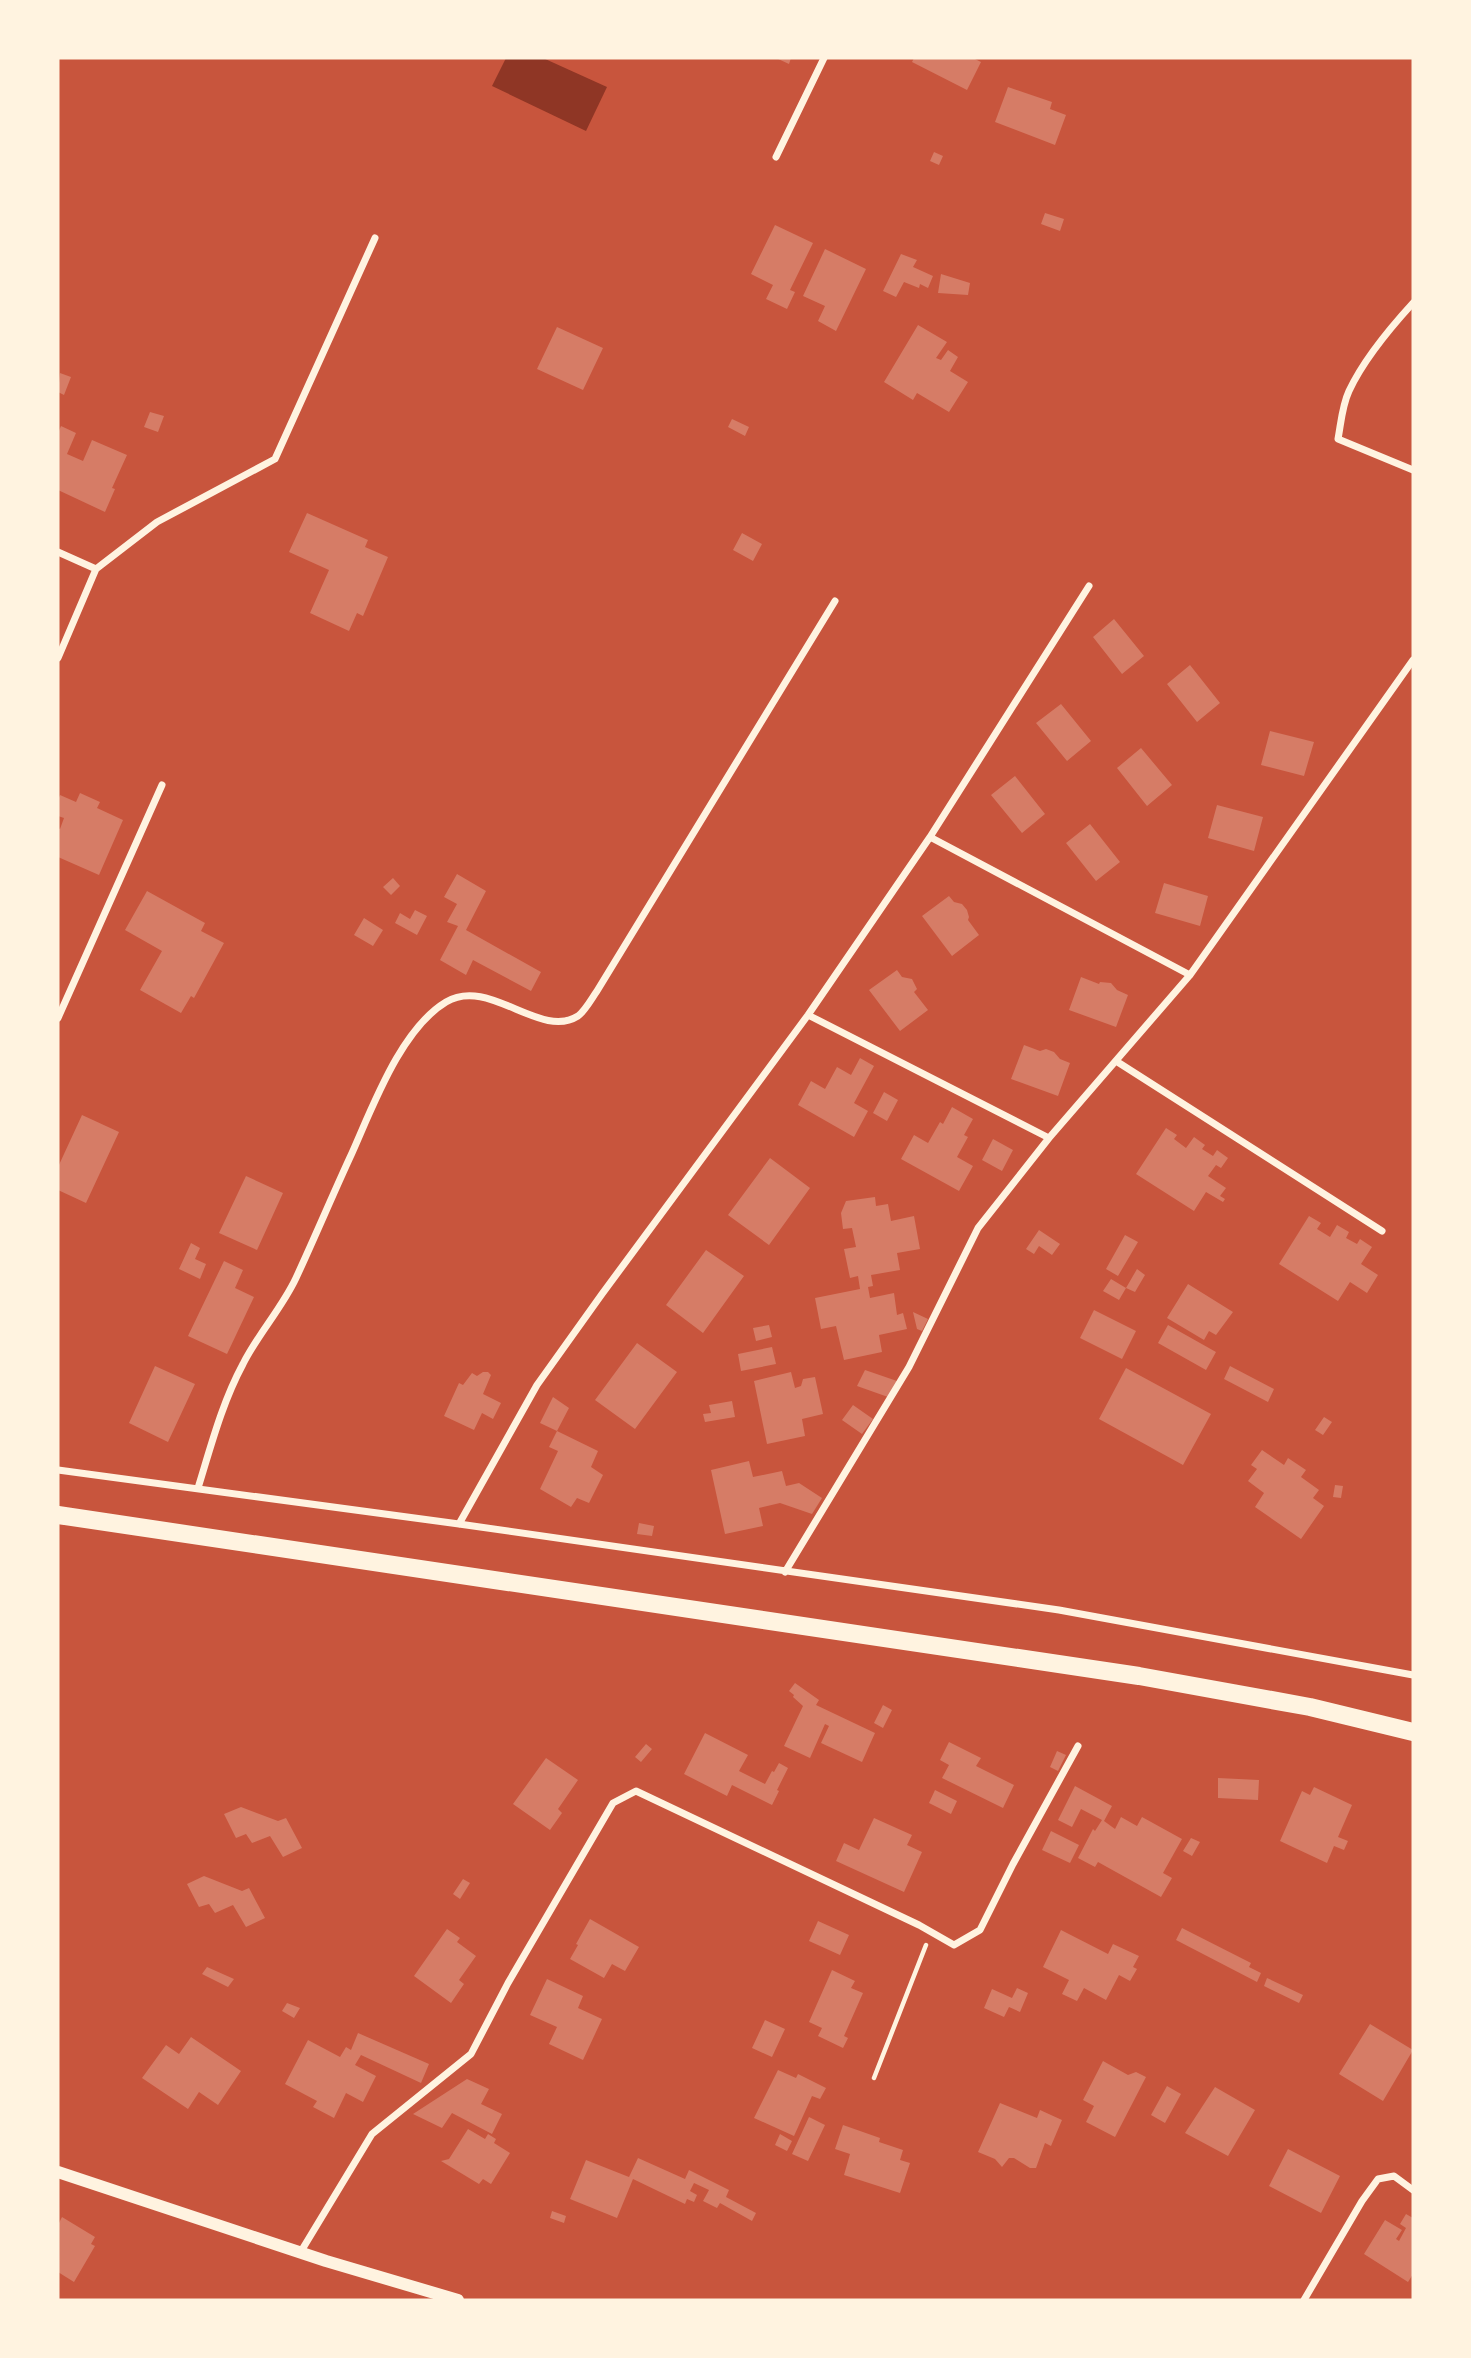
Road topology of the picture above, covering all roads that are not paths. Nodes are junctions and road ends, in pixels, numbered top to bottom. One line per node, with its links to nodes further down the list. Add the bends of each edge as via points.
1 (824, 58): 2 (street)
2 (776, 157)
3 (375, 238): 7 (street, via 275,459 157,522)
4 (1413, 303): 5 (street, via 1349,390 1338,439)
5 (1413, 470)
6 (58, 552): 7 (street)
7 (96, 569): 10 (street)
8 (1088, 586): 13 (street)
9 (835, 601): 21 (street, via 579,1016 559,1022 541,1019 472,996 450,1000 415,1030 383,1085 294,1282 243,1363 219,1419)
10 (58, 658)
11 (1413, 660): 14 (street)
12 (162, 785): 16 (street)
13 (930, 837): 14 (street); 15 (street)
14 (1190, 975): 17 (street)
15 (808, 1014): 18 (street); 23 (street, via 537,1385)
16 (58, 1018)
17 (1116, 1061): 18 (street); 19 (street)
18 (1049, 1138): 24 (street, via 978,1228 909,1367)
19 (1382, 1231)
20 (58, 1470): 21 (street)
21 (198, 1488): 23 (street)
22 (58, 1515): 26 (main road, via 1139,1676 1310,1707)
23 (459, 1524): 24 (street)
24 (785, 1572): 25 (street, via 1059,1610)
25 (1413, 1675)
26 (1413, 1732)
27 (1077, 1746): 30 (street, via 980,1930 954,1945 636,1791 613,1803 471,2054 372,2134)
28 (58, 2172): 30 (street)
29 (1413, 2190): 32 (street, via 1394,2176 1378,2179)
30 (300, 2253): 31 (street)
31 (458, 2300)
32 (1304, 2300)

